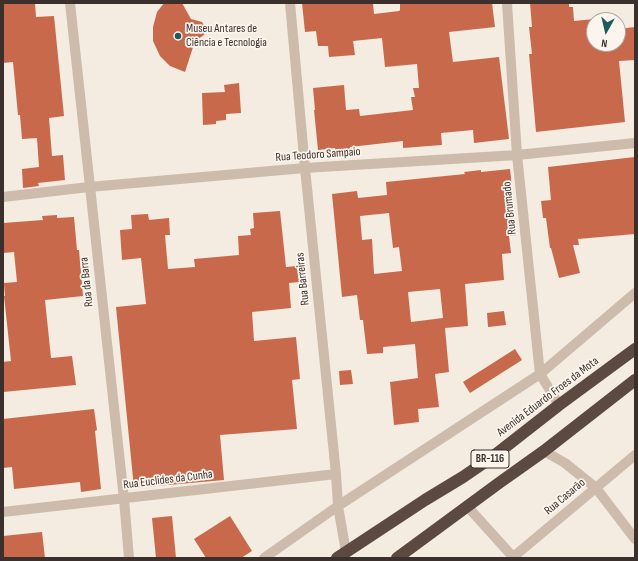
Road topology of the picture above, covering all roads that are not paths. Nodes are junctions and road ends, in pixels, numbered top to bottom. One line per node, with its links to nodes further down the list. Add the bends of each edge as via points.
1 (70, 3): 7 (street, Rua da Barra)
2 (290, 3): 6 (street, Rua Barreiras)
3 (507, 3): 5 (street, Rua Brumado)
4 (635, 143): 5 (street, Rua Teodoro Sampaio)
5 (517, 155): 6 (street, Rua Teodoro Sampaio); 11 (street, Rua Brumado)
6 (305, 168): 7 (street, Rua Teodoro Sampaio); 16 (street, Rua Barreiras)
7 (89, 188): 8 (street, Rua Teodoro Sampaio); 18 (street, Rua da Barra)
8 (3, 197)
9 (635, 293): 11 (street)
10 (635, 349): 13 (highway, Avenida Eduardo Froes da Mota / BR-116)
11 (540, 374): 13 (street, Rua Brumado); 19 (street)
12 (635, 381): 14 (highway)
13 (559, 405): 23 (highway, Avenida Eduardo Froes da Mota / BR-116, via 495,455)
14 (544, 451): 17 (street, via 565,463); 20 (highway)
15 (635, 455): 17 (street, Rua Casarão)
16 (336, 474): 18 (street, Rua Euclides da Cunha); 19 (street, Rua Barreiras)
17 (596, 488): 22 (street); 27 (street, Rua Casarão)
18 (124, 499): 21 (street, Rua Euclides da Cunha); 24 (street, Rua da Barra)
19 (338, 506): 23 (street, Rua Barreiras); 25 (street)
20 (467, 506): 26 (highway); 27 (street)
21 (3, 512)
22 (635, 539)
23 (342, 555)
24 (129, 558)
25 (264, 558)
26 (397, 558)
27 (513, 558)

